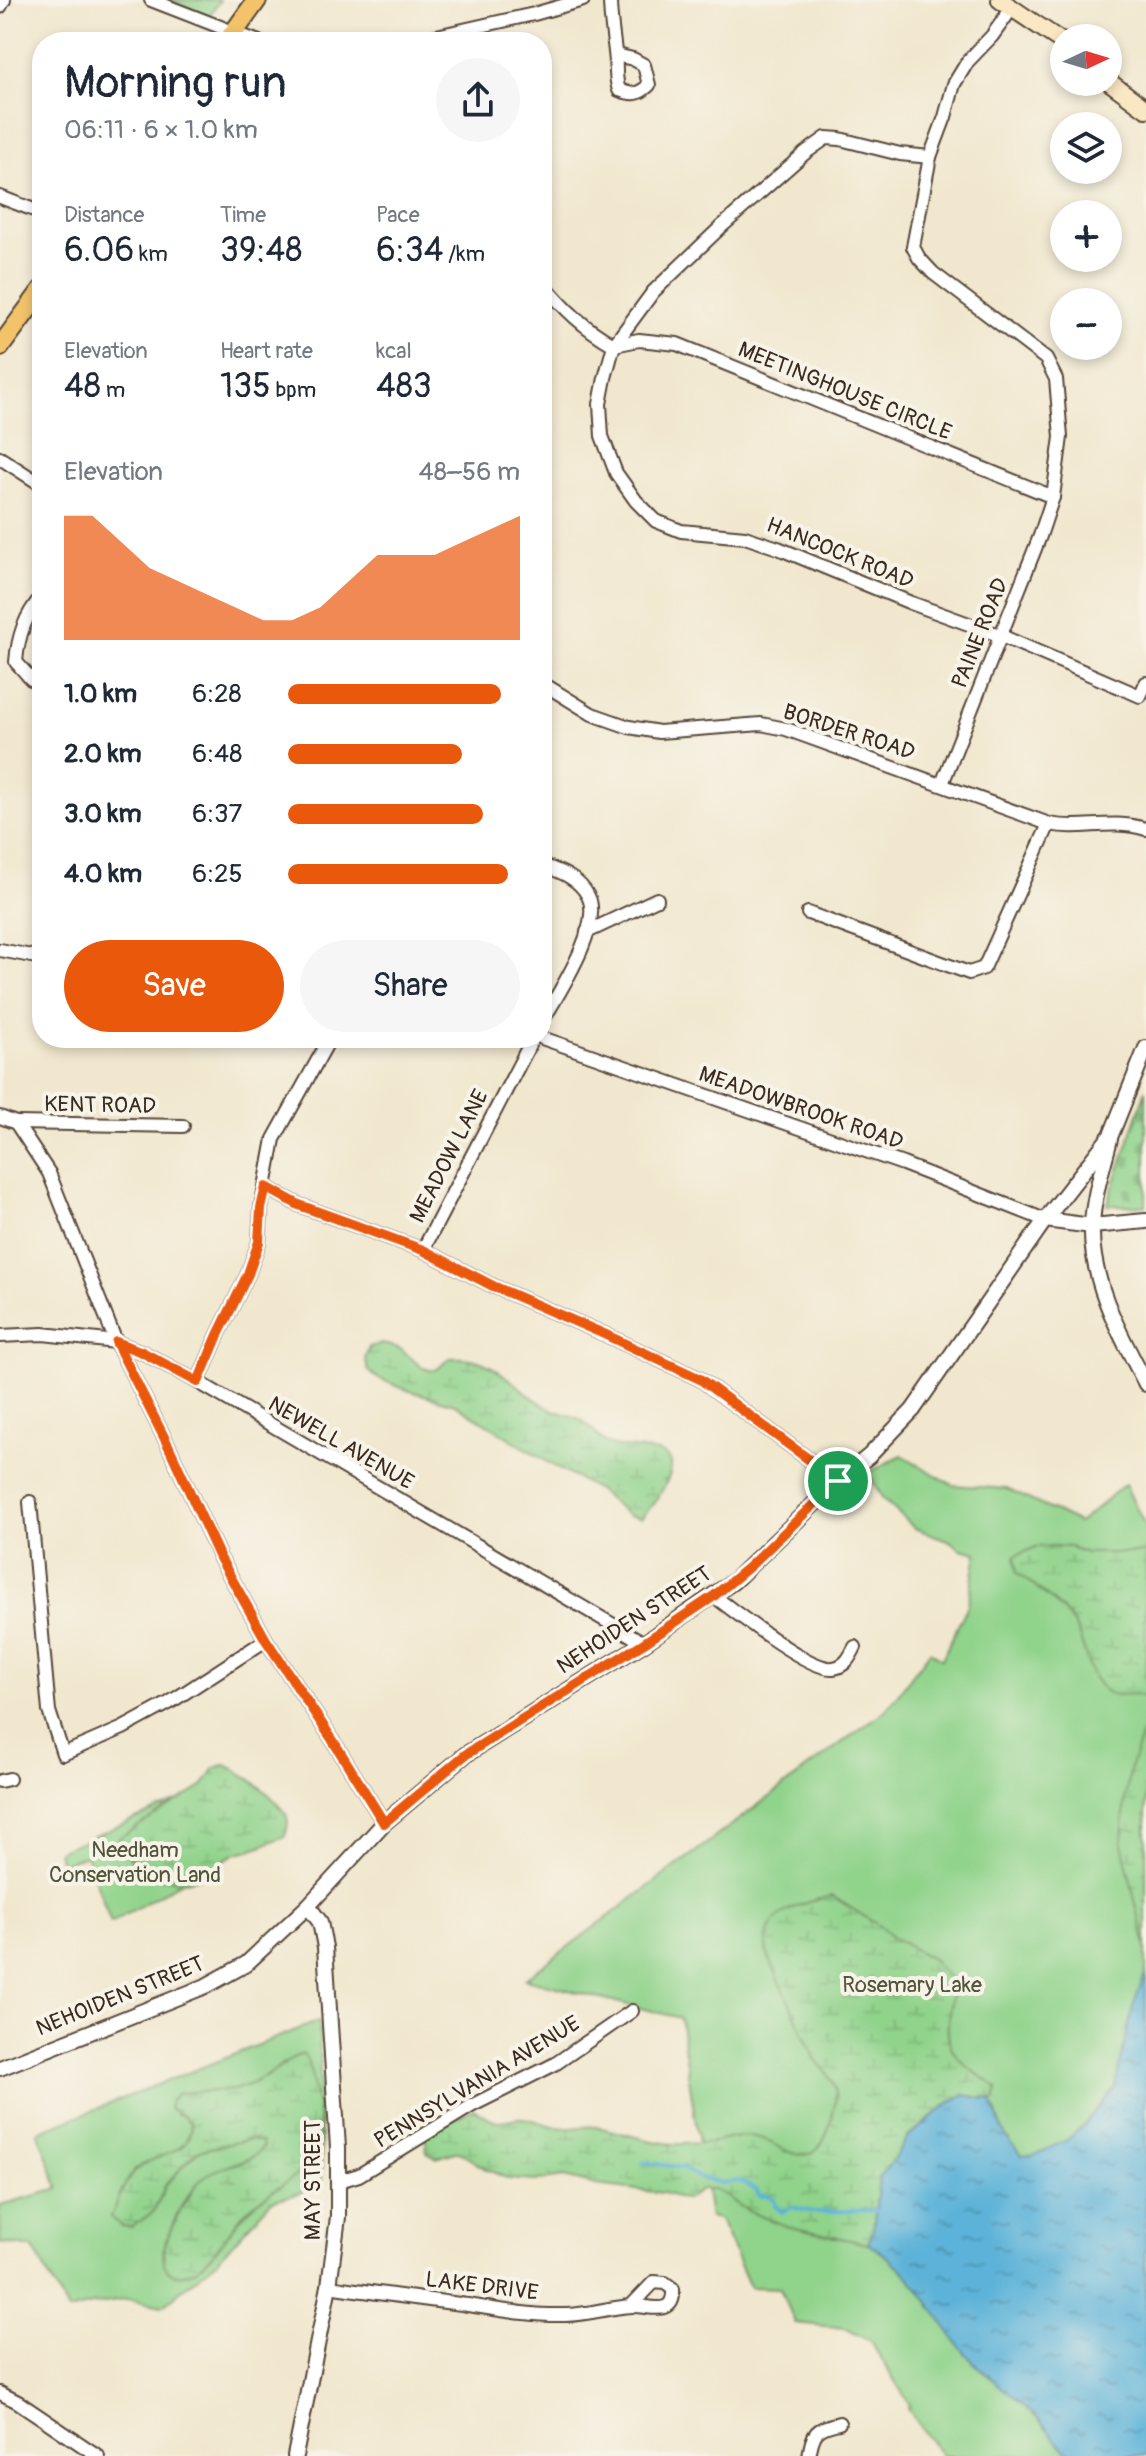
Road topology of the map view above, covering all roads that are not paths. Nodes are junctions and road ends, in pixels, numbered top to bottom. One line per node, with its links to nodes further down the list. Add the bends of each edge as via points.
1 (4, 0): 7 (street)
2 (151, 0): 8 (street)
3 (257, 0): 9 (main road)
4 (583, 0): 10 (street)
5 (610, 0): 12 (street)
6 (1006, 4): 11 (main road); 15 (street, via 992,36 954,84)
7 (0, 7)
8 (218, 32)
9 (234, 32)
10 (454, 32)
11 (1050, 34)
12 (616, 55)
13 (1122, 91): 14 (main road)
14 (1146, 109)
15 (930, 157): 20 (street, via 826,138 653,292); 24 (street, via 913,247 933,273 1046,359 1056,379 1061,437)
16 (0, 197): 17 (street)
17 (32, 209)
18 (552, 294): 20 (street, via 588,330)
19 (32, 304): 21 (main road)
20 (614, 345): 24 (street, MEETINGHOUSE CIRCLE, via 639,340 677,344); 26 (street, HANCOCK ROAD, via 600,404 602,436 616,473 656,521 681,531 745,537)
21 (0, 347)
22 (0, 458): 23 (street)
23 (32, 479)
24 (1053, 497): 26 (street, PAINE ROAD)
25 (32, 611): 27 (street, via 23,624 16,662)
26 (999, 635): 28 (street, HANCOCK ROAD, via 1140,696); 30 (street, PAINE ROAD)
27 (32, 679)
28 (1146, 683)
29 (552, 689): 30 (street, BORDER ROAD, via 592,714 629,727 659,732 761,724)
30 (942, 784): 31 (street, BORDER ROAD)
31 (1049, 824): 32 (street, BORDER ROAD, via 1112,823); 35 (street, via 984,968 969,973)
32 (1146, 829)
33 (552, 869): 36 (street, via 589,897)
34 (657, 899): 36 (street)
35 (808, 913)
36 (587, 932): 39 (street)
37 (0, 950): 38 (street)
38 (32, 956)
39 (552, 1003)
40 (552, 1041): 49 (street, MEADOWBROOK ROAD, via 903,1164)
41 (324, 1048): 48 (street, via 274,1139)
42 (528, 1048): 52 (street, MEADOW LANE)
43 (1146, 1048): 47 (street, NEHOIDEN STREET)
44 (0, 1117): 45 (street, KENT ROAD)
45 (16, 1123): 46 (street, KENT ROAD); 54 (street, via 49,1173)
46 (183, 1126)
47 (1111, 1135): 49 (street, NEHOIDEN STREET); 51 (street)
48 (266, 1187): 52 (street, via 299,1205); 55 (street, via 259,1242 248,1274)
49 (1045, 1220): 51 (street); 57 (street, NEHOIDEN STREET, via 913,1410)
50 (1146, 1221): 51 (street)
51 (1092, 1226): 56 (street, via 1099,1279)
52 (423, 1250): 57 (street, via 700,1379)
53 (0, 1336): 54 (street, NEWELL AVENUE, via 43,1334)
54 (116, 1342): 55 (street, NEWELL AVENUE); 60 (street, via 220,1558)
55 (198, 1382): 61 (street, NEWELL AVENUE)
56 (1146, 1384)
57 (838, 1481): 59 (street, NEHOIDEN STREET)
58 (30, 1502): 60 (street, via 49,1711 63,1754 157,1709)
59 (714, 1596): 61 (street, NEHOIDEN STREET); 62 (street, via 818,1665 835,1668)
60 (266, 1640): 63 (street)
61 (644, 1643): 63 (street, NEHOIDEN STREET, via 465,1755)
62 (855, 1647)
63 (384, 1823): 64 (street, NEHOIDEN STREET)
64 (308, 1906): 66 (street, NEHOIDEN STREET, via 227,1975); 67 (street, MAY STREET, via 320,1922 325,1947)
65 (632, 2011): 67 (street, PENNSYLVANIA AVENUE, via 555,2064 473,2105 359,2175)
66 (0, 2068)
67 (339, 2181): 68 (street, MAY STREET)
68 (329, 2286): 69 (street, LAKE DRIVE, via 527,2313 566,2315); 73 (street, MAY STREET)
69 (631, 2306)
70 (0, 2393): 72 (street)
71 (839, 2423): 74 (street, via 819,2429)
72 (98, 2456)
73 (295, 2456)
74 (809, 2456)

